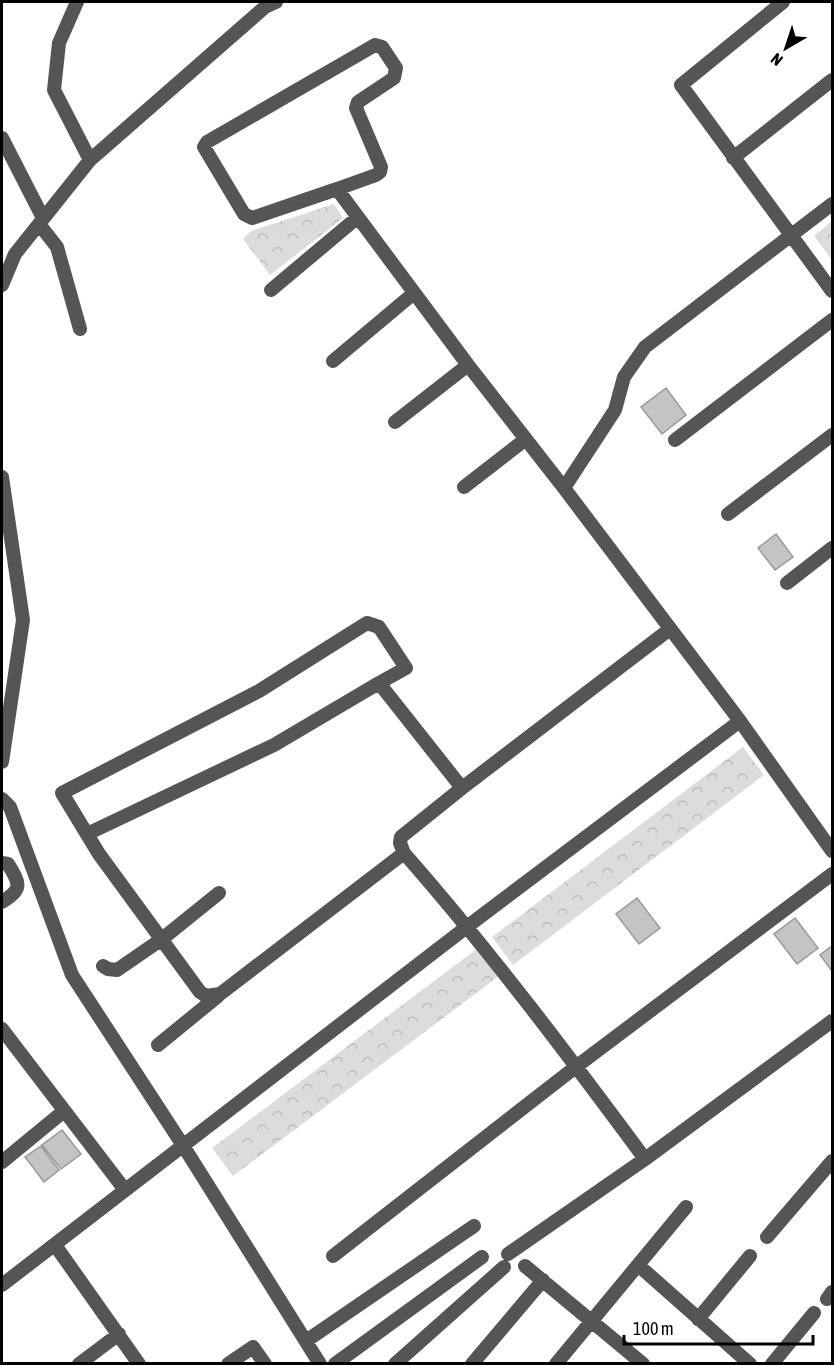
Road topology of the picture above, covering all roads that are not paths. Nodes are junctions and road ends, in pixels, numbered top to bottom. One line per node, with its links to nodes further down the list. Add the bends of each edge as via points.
1 (77, 2): 7 (street, via 59,42 54,90)
2 (276, 2): 7 (street)
3 (783, 2): 6 (street, via 681,85)
4 (832, 80): 6 (street)
5 (2, 138): 11 (street)
6 (733, 158): 12 (street)
7 (90, 160): 11 (street)
8 (337, 189): 8 (street, via 248,217 204,147 379,46 396,68 394,78 358,102 356,108 380,172); 10 (street)
9 (832, 204): 12 (street)
10 (358, 218): 15 (street); 17 (street)
11 (41, 221): 13 (street); 19 (street, via 57,247)
12 (792, 234): 16 (street); 28 (street, via 645,347 624,377 615,410)
13 (8, 251): 14 (street)
14 (2, 285)
15 (271, 290)
16 (832, 291)
17 (414, 293): 20 (street); 21 (street)
18 (832, 320): 25 (street)
19 (80, 328)
20 (333, 361)
21 (468, 365): 22 (street); 24 (street)
22 (395, 422)
23 (832, 435): 29 (street)
24 (526, 439): 27 (street); 28 (street)
25 (675, 440)
26 (2, 477): 35 (street, via 23,620)
27 (464, 487)
28 (564, 488): 32 (street)
29 (728, 514)
30 (832, 548): 31 (street)
31 (787, 583)
32 (670, 629): 34 (street); 36 (street)
33 (378, 683): 36 (street); 38 (street, via 274,745); 38 (street, via 406,668 379,627 368,623 259,691 62,792)
34 (740, 722): 39 (street); 45 (street)
35 (2, 762)
36 (462, 788): 40 (street, via 400,837)
37 (2, 799): 54 (street, via 10,807 72,975)
38 (87, 834): 46 (street)
39 (832, 851)
40 (404, 853): 45 (street); 48 (street)
41 (2, 863): 44 (street, via 8,864 15,875 18,890)
42 (832, 874): 52 (street)
43 (219, 893): 46 (street)
44 (2, 902)
45 (468, 926): 52 (street); 54 (street)
46 (162, 939): 47 (street, via 117,970); 48 (street, via 200,992 206,996)
47 (103, 966)
48 (220, 994): 51 (street)
49 (832, 1021): 55 (street)
50 (4, 1038): 53 (street)
51 (158, 1045)
52 (577, 1066): 55 (street); 63 (street)
53 (64, 1111): 57 (street); 58 (street)
54 (184, 1147): 58 (street); 74 (street)
55 (645, 1160): 81 (street, via 506,1260)
56 (832, 1161): 61 (street)
57 (2, 1162)
58 (125, 1190): 62 (street)
59 (686, 1207): 66 (street)
60 (474, 1226): 74 (street)
61 (767, 1237)
62 (55, 1245): 69 (street); 73 (street)
63 (333, 1256)
64 (750, 1256): 71 (street)
65 (482, 1257): 80 (street)
66 (638, 1265): 71 (street); 72 (street)
67 (525, 1266): 68 (street)
68 (543, 1280): 72 (street); 82 (street)
69 (2, 1286)
70 (814, 1314): 86 (street)
71 (698, 1319): 85 (street)
72 (592, 1320): 83 (street); 84 (street)
73 (119, 1334): 75 (street); 76 (street)
74 (306, 1341): 79 (street)
75 (79, 1364)
76 (139, 1364)
77 (228, 1364): 78 (street, via 253,1347)
78 (265, 1364)
79 (320, 1364)
80 (335, 1364)
81 (395, 1364)
82 (472, 1364)
83 (556, 1364)
84 (643, 1364)
85 (750, 1364)
86 (772, 1364)

